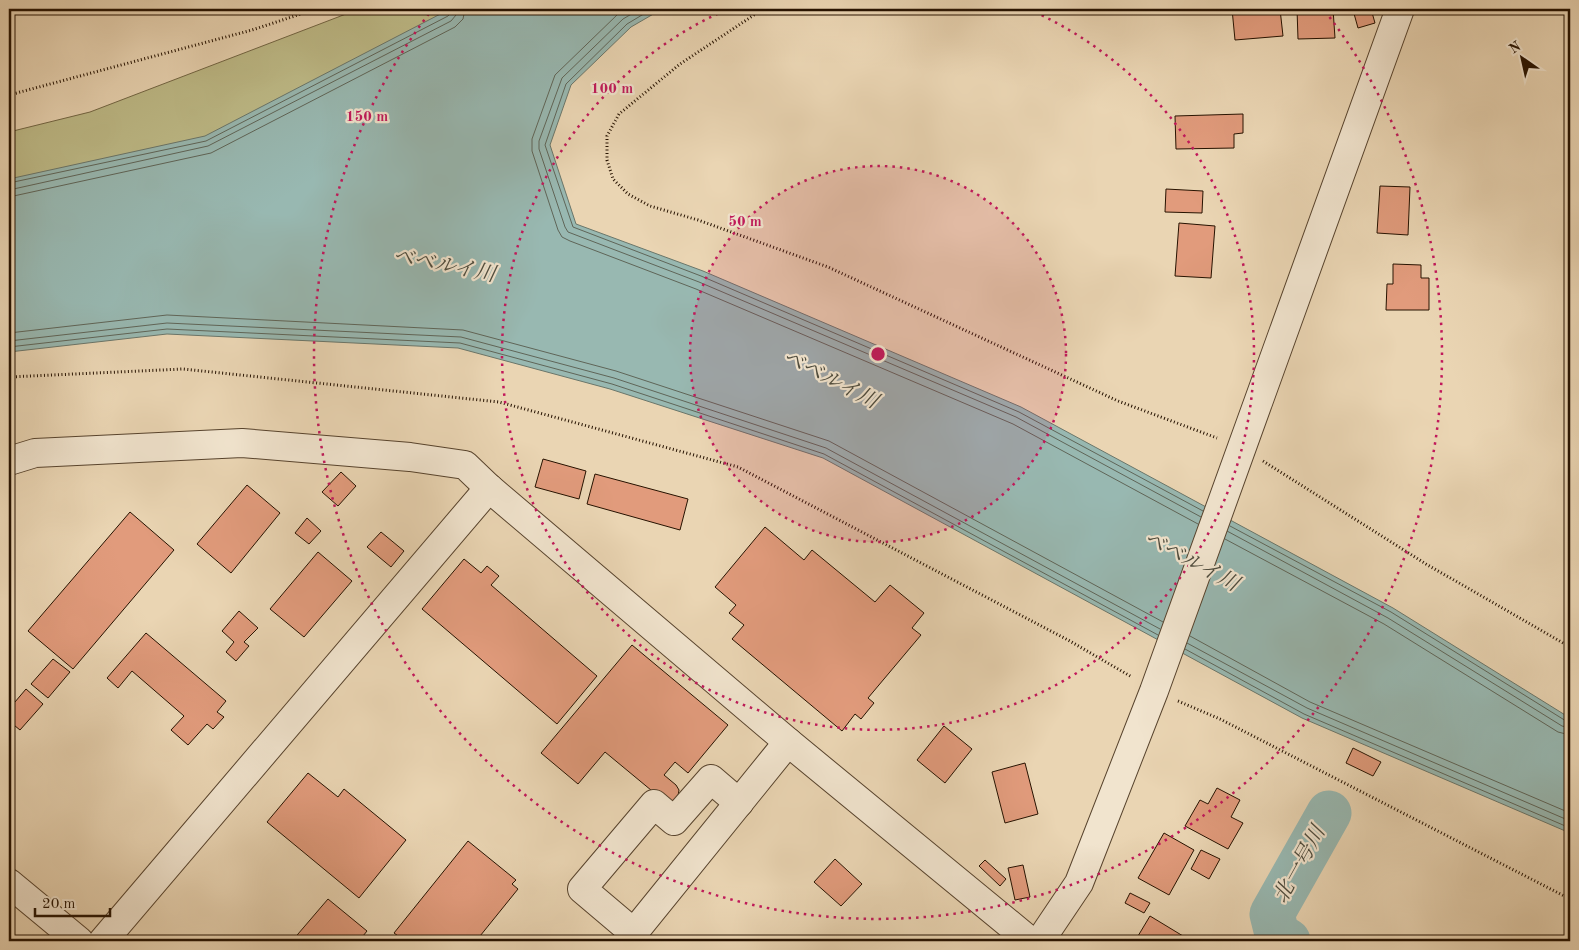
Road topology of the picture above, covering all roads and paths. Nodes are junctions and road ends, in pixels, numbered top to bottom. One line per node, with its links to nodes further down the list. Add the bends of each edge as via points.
1 (316, 9): 4 (path, via 252,30)
2 (763, 9): 6 (path, via 680,64 619,114 608,136 607,160 613,179 628,194 650,206 828,267)
3 (1400, 9): 6 (street)
4 (9, 96)
5 (9, 377): 10 (path, via 183,369 499,402 738,467 1110,663)
6 (1238, 454): 9 (path); 10 (street)
7 (9, 462): 8 (street, via 35,453 242,443 410,457 465,465)
8 (489, 488): 11 (street); 17 (street)
9 (1570, 647)
10 (1156, 684): 14 (path); 19 (street, via 1079,883)
11 (788, 742): 12 (street); 18 (street)
12 (739, 803): 15 (street); 15 (street, via 711,779 674,821 654,804 582,890)
13 (9, 883): 16 (street)
14 (1570, 899)
15 (630, 937)
16 (79, 941)
17 (103, 941)
18 (1030, 941)
19 (1040, 941)

